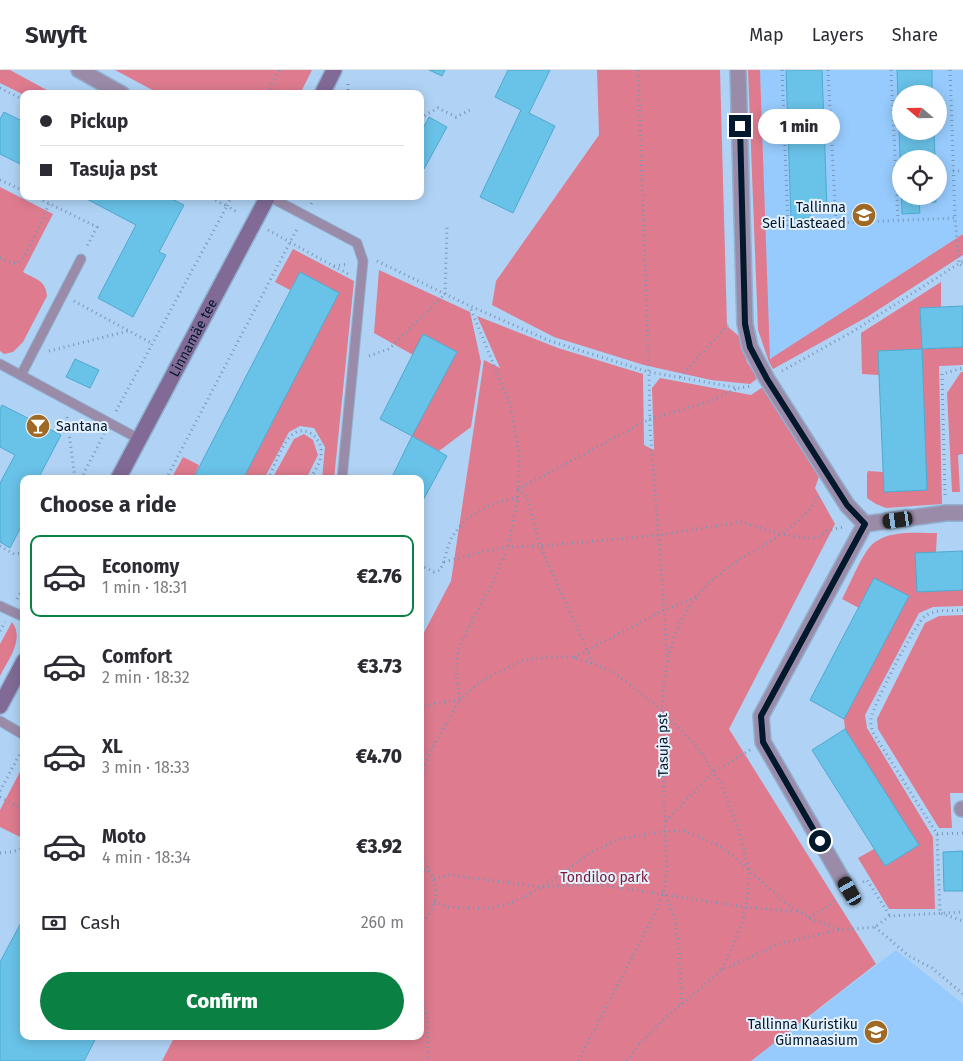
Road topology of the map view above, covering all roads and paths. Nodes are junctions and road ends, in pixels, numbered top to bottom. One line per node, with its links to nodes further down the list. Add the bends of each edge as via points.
1 (79, 70): 11 (street)
2 (280, 70): 12 (path)
3 (334, 70): 13 (street)
4 (638, 70): 54 (path)
5 (738, 70): 47 (street)
6 (782, 70): 33 (path, via 788,225)
7 (828, 70): 33 (path)
8 (891, 70): 31 (path)
9 (950, 70): 18 (path)
10 (0, 88): 14 (path)
11 (115, 90)
12 (271, 90)
13 (324, 90)
14 (20, 98)
15 (472, 109): 16 (path, via 456,117 438,108)
16 (424, 116)
17 (963, 170): 18 (path)
18 (953, 171): 30 (path)
19 (0, 180): 20 (path)
20 (20, 189)
21 (42, 200): 27 (path)
22 (216, 200): 28 (path)
23 (230, 200): 28 (path)
24 (266, 200): 32 (street, Linnamäe tee)
25 (276, 200): 29 (lane)
26 (313, 200): 29 (path)
27 (49, 204): 36 (path, via 26,254 19,262); 37 (path, via 97,228)
28 (227, 206): 32 (path); 49 (path)
29 (305, 215): 35 (path); 38 (lane, via 357,242)
30 (955, 218): 31 (path); 40 (path)
31 (898, 220): 33 (path)
32 (254, 222): 35 (path); 62 (street, Linnamäe tee)
33 (836, 223)
34 (447, 227): 44 (path)
35 (290, 243): 41 (path); 66 (path)
36 (0, 258)
37 (80, 259): 45 (lane)
38 (363, 261): 41 (path); 43 (lane); 44 (path, via 376,260)
39 (963, 261): 40 (path)
40 (959, 264): 42 (path); 57 (path, via 852,332)
41 (334, 266): 43 (path)
42 (963, 266)
43 (362, 282): 51 (lane)
44 (445, 294): 46 (path); 51 (path, via 389,349)
45 (62, 295): 48 (path); 50 (lane)
46 (470, 306): 54 (path, via 550,341); 71 (path, via 510,404 519,452)
47 (744, 308): 56 (path); 57 (street, via 750,347)
48 (129, 331): 49 (path); 50 (path)
49 (152, 344): 61 (path)
50 (31, 356): 55 (lane)
51 (354, 362): 69 (lane)
52 (0, 364): 55 (lane)
53 (963, 368): 74 (path, via 942,374)
54 (650, 372): 56 (path); 60 (path)
55 (21, 375): 59 (lane)
56 (679, 378): 58 (path)
57 (767, 379): 58 (path); 70 (street)
58 (739, 388): 60 (path, via 708,402)
59 (64, 399): 61 (lane); 63 (path)
60 (650, 419): 71 (path); 77 (path)
61 (110, 424): 62 (lane); 64 (path)
62 (139, 439): 65 (street, Linnamäe tee)
63 (75, 475)
64 (82, 475)
65 (120, 475)
66 (168, 475)
67 (270, 475): 68 (path, via 289,438 302,430 315,436 321,446 322,456)
68 (312, 475)
69 (342, 475)
70 (829, 477): 75 (street, via 847,505); 76 (path, Tasuja pst, via 816,502)
71 (518, 489): 72 (path); 79 (path, via 527,497)
72 (518, 498): 80 (path); 82 (path, via 485,508 462,524 453,535)
73 (963, 512): 74 (street)
74 (946, 513): 75 (street)
75 (865, 524): 76 (path, via 827,531 817,538); 100 (street, via 761,716)
76 (781, 534): 77 (path, via 741,522); 84 (path, Tasuja pst, via 734,562)
77 (659, 536): 79 (path); 86 (path)
78 (0, 546): 81 (path, via 14,554)
79 (540, 546): 80 (path); 89 (path)
80 (508, 547): 82 (path); 94 (path, via 458,650 456,673)
81 (20, 553)
82 (444, 562): 83 (path, via 440,570 434,572)
83 (424, 567)
84 (697, 596): 86 (path); 91 (path, Tasuja pst, via 675,632)
85 (0, 606): 88 (lane)
86 (664, 610): 89 (path); 91 (path)
87 (963, 610): 110 (path, via 936,611 924,617 870,720 872,731)
88 (20, 615)
89 (587, 650): 90 (path); 92 (path)
90 (573, 657): 92 (path); 94 (path, via 523,660 479,682)
91 (667, 659): 97 (path, Tasuja pst)
92 (592, 664): 97 (path, via 612,670)
93 (20, 668): 95 (street)
94 (460, 700): 96 (path); 102 (path)
95 (0, 706)
96 (424, 707)
97 (662, 710): 103 (path, via 701,752); 107 (path, Tasuja pst)
98 (0, 721): 99 (lane)
99 (20, 732)
100 (763, 742): 103 (path); 119 (street)
101 (20, 754): 104 (path)
102 (424, 768)
103 (713, 772): 107 (path); 115 (path, via 722,786 738,828)
104 (0, 791)
105 (0, 797): 106 (path)
106 (20, 808)
107 (665, 822): 108 (path, Tasuja pst)
108 (666, 831): 115 (path, via 686,831 705,838 724,848); 118 (path, via 619,839 590,852); 120 (path, Tasuja pst)
109 (963, 833): 110 (path)
110 (937, 834): 125 (path)
111 (20, 849): 112 (path)
112 (0, 853)
113 (424, 863): 114 (path)
114 (429, 868): 116 (path); 117 (path)
115 (749, 870): 122 (path); 123 (path, via 786,903)
116 (424, 871)
117 (434, 880): 118 (path, via 449,875); 121 (path)
118 (542, 887): 120 (path, via 595,884); 121 (path, via 511,902 485,909 449,907)
119 (850, 891)
120 (665, 894): 122 (path); 132 (path, via 675,919 678,938); 135 (path, Tasuja pst)
121 (434, 902): 126 (path)
122 (746, 907): 123 (path); 130 (path)
123 (802, 912): 129 (path)
124 (963, 912): 125 (path)
125 (940, 913): 127 (path); 128 (path, via 890,916)
126 (424, 919)
127 (963, 921)
128 (875, 927): 129 (path); 131 (path)
129 (840, 930): 130 (path, via 782,943)
130 (722, 970): 132 (path)
131 (963, 994)
132 (682, 1004): 136 (path, via 640,1043)
133 (424, 1006): 134 (path, via 428,1024)
134 (428, 1061)
135 (578, 1061)
136 (626, 1061)

